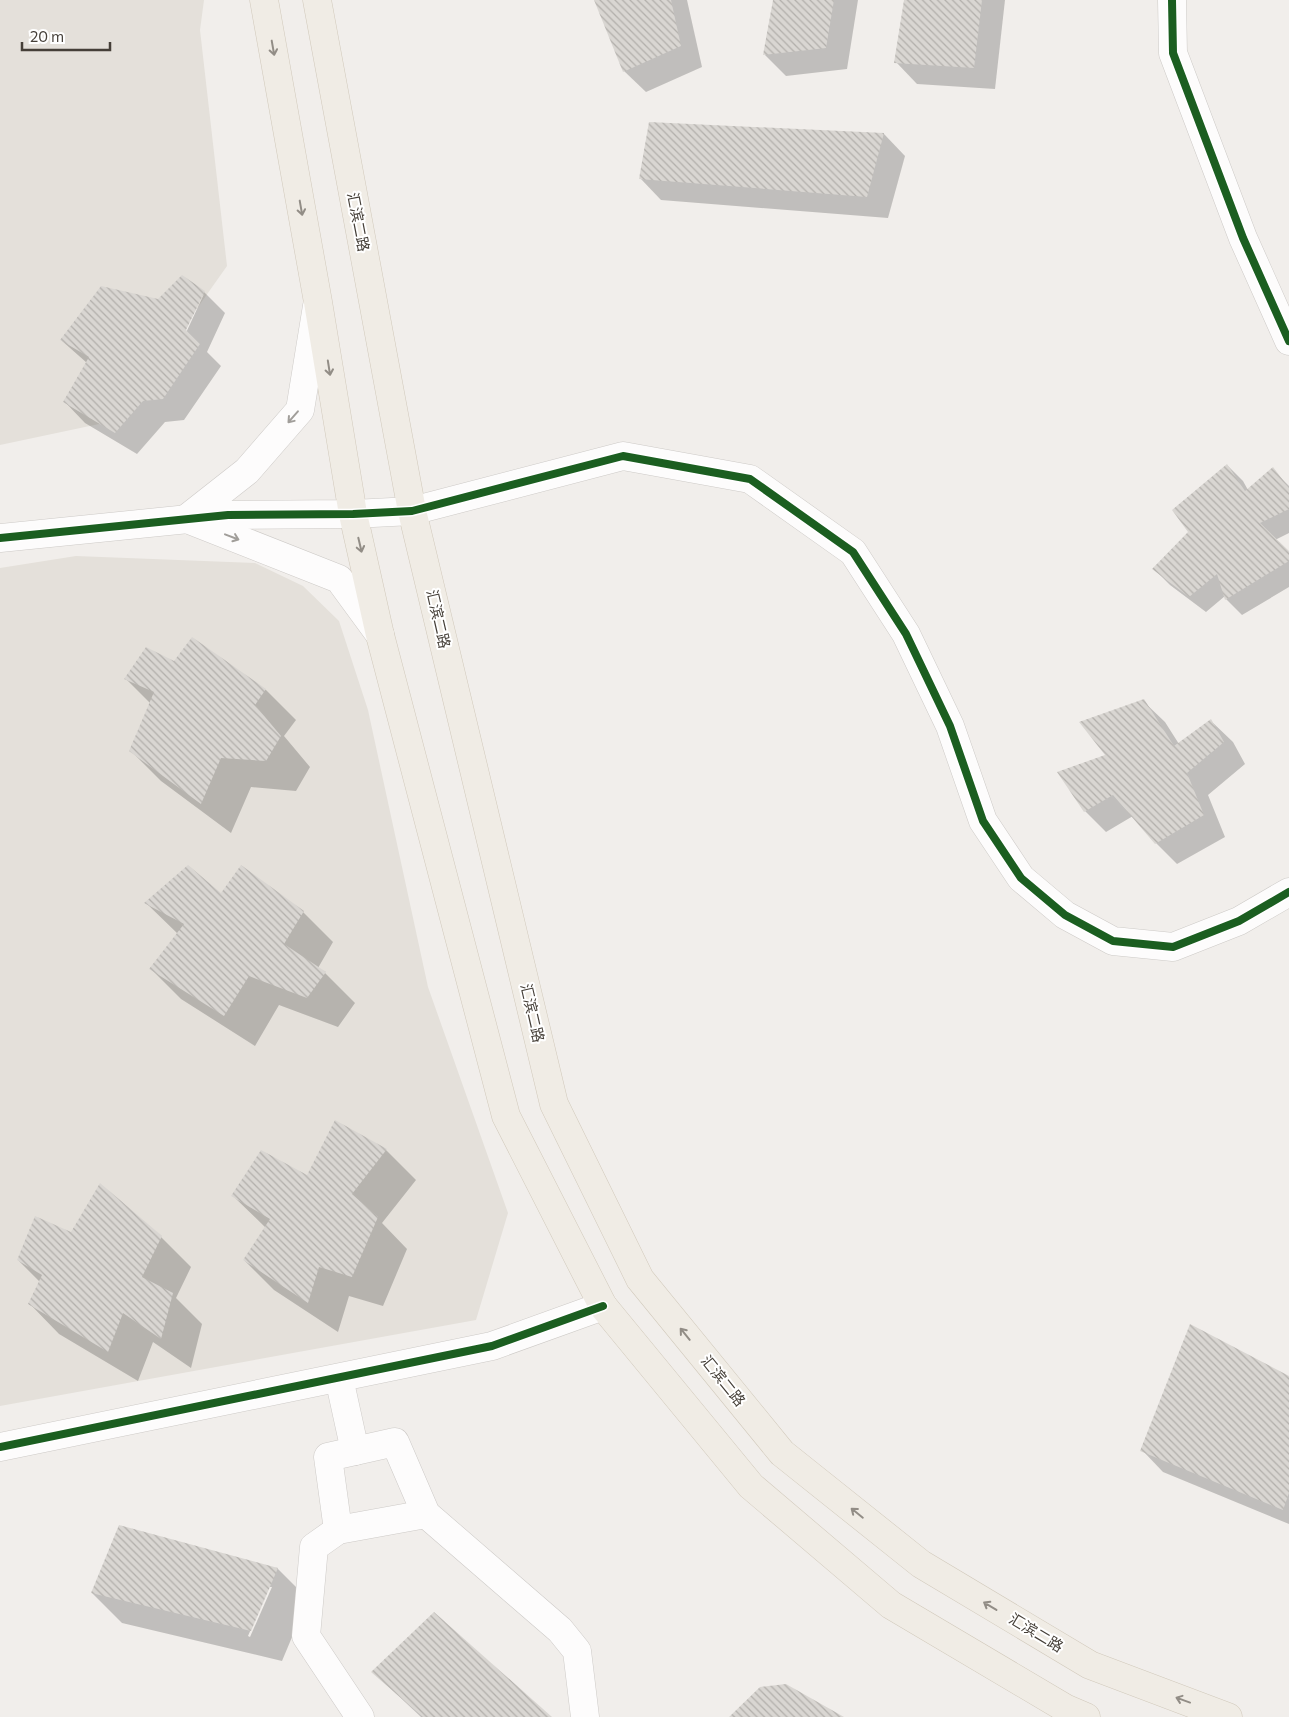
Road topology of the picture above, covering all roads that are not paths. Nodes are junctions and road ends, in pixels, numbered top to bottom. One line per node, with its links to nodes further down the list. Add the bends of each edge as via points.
1 (264, 0): 4 (main road, one-way to 4)
2 (317, 0): 6 (main road, 汇滨二路)
3 (1172, 0): 5 (street, via 1173,54 1243,238)
4 (318, 302): 7 (main road, one-way to 7); 8 (street, one-way to 8, via 300,410 247,471)
5 (1289, 341)
6 (412, 511): 7 (street); 11 (street, via 622,456 750,479 852,552 906,634 950,726 983,820 1021,878 1065,915 1113,941 1173,947 1239,922); 21 (main road, 汇滨二路, one-way to 6, via 1090,1665 921,1564 782,1453 640,1279 554,1104)
7 (353, 514): 8 (street, via 228,515); 10 (main road, one-way to 10)
8 (186, 519): 9 (street); 10 (street, one-way to 10, via 339,579)
9 (0, 538)
10 (380, 635): 12 (main road, via 506,1116)
11 (1289, 892)
12 (603, 1306): 13 (street, via 492,1346); 20 (main road, via 751,1486 891,1605 1065,1708)
13 (339, 1378): 14 (street); 15 (street)
14 (0, 1447)
15 (355, 1452): 16 (street, via 395,1442); 17 (street, via 328,1457)
16 (426, 1514): 17 (street); 19 (street, via 560,1630 577,1651)
17 (338, 1530): 18 (street, via 314,1547 306,1636)
18 (360, 1717)
19 (584, 1717)
20 (1086, 1717)
21 (1228, 1717)

